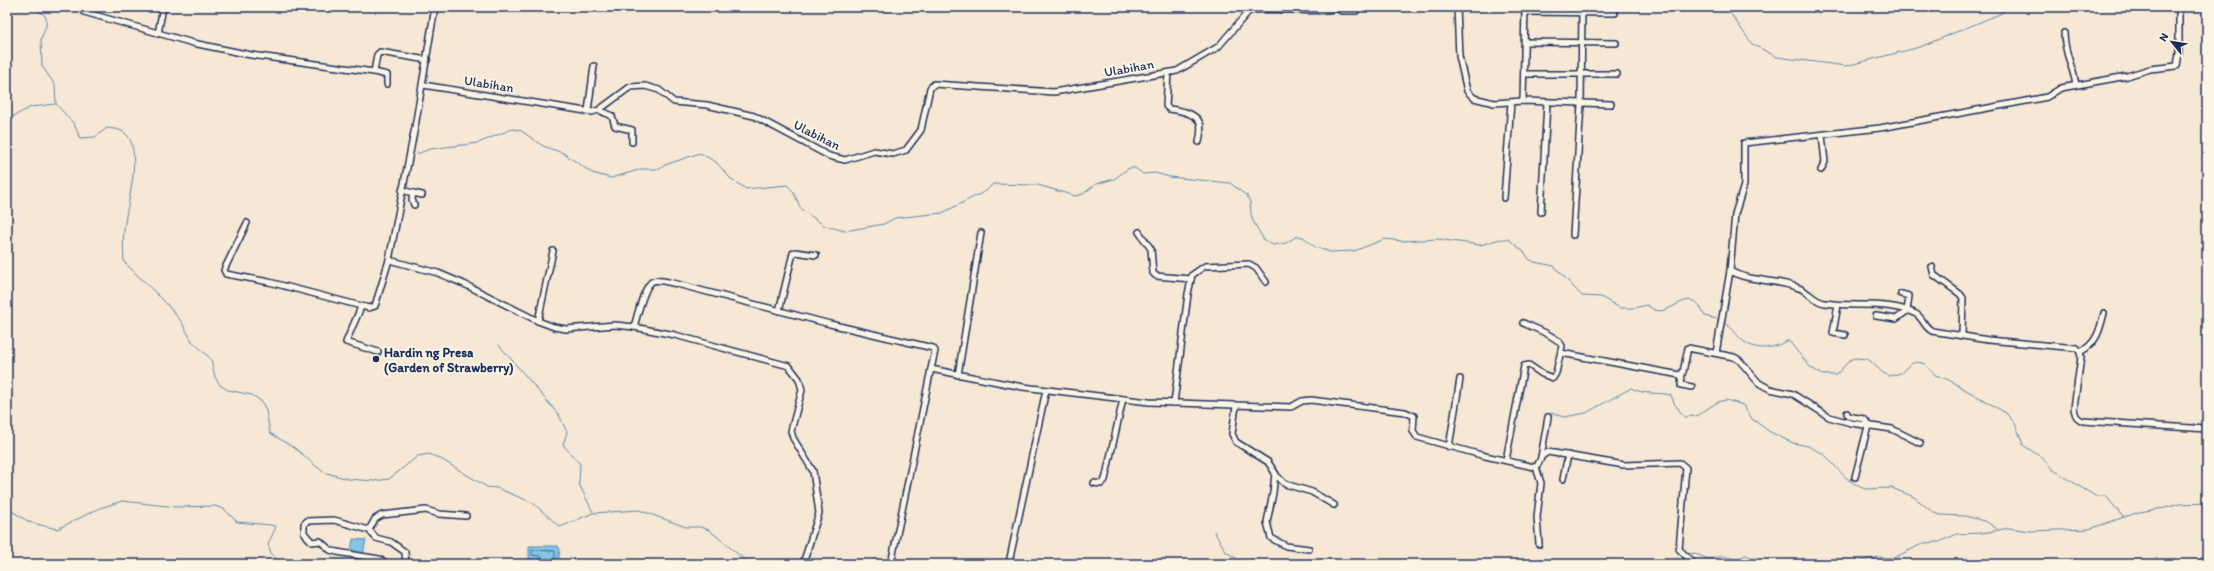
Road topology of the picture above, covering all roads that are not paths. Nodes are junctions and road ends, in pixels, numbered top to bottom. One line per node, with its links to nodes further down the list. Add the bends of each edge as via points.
1 (163, 7): 12 (street)
2 (434, 7): 16 (street)
3 (1457, 7): 27 (street, via 1459,56 1467,91 1474,98 1486,102)
4 (2179, 7): 25 (street, via 2177,66 2150,69)
5 (1338, 8): 8 (street, Ulabihan, via 1341,11); 19 (street, Ulabihan, via 1249,11 1218,47 1177,71)
6 (1525, 9): 7 (street); 13 (street)
7 (1582, 10): 10 (street); 14 (street)
8 (1356, 11)
9 (84, 12): 12 (street)
10 (1615, 13)
11 (2064, 33): 25 (street, via 2065,50 2074,70)
12 (158, 34): 18 (street, via 251,55)
13 (1524, 42): 14 (street); 20 (street)
14 (1582, 43): 15 (street); 21 (street)
15 (1616, 43)
16 (427, 60): 18 (street, via 380,52 377,55); 24 (street)
17 (594, 66): 32 (street)
18 (374, 72): 23 (street, via 387,75)
19 (1168, 73): 31 (street, Ulabihan, via 1054,92 934,84 930,88 921,130 906,150 893,154 874,151 845,160 829,156 754,116 706,105 674,102 659,90 645,86 630,87); 35 (street, via 1166,106 1169,109 1183,110 1199,121)
20 (1524, 74): 21 (street); 26 (street)
21 (1582, 74): 22 (street); 29 (street)
22 (1617, 74)
23 (386, 84)
24 (422, 85): 32 (street, Ulabihan); 37 (street)
25 (2076, 85): 33 (street, via 2061,88 2047,97 2037,99 1880,128)
26 (1523, 101): 27 (street); 28 (street)
27 (1511, 102): 40 (street)
28 (1547, 103): 29 (street); 42 (street)
29 (1581, 104): 30 (street); 46 (street)
30 (1611, 104)
31 (599, 110): 32 (street, Ulabihan); 34 (street, via 612,116 615,126 632,130)
32 (588, 111)
33 (1822, 135): 36 (street, via 1825,162); 51 (street, via 1744,142 1744,185 1735,214)
34 (632, 142)
35 (1199, 142)
36 (1821, 170)
37 (402, 190): 38 (street); 49 (street)
38 (413, 193): 39 (street); 41 (street)
39 (422, 194)
40 (1504, 198)
41 (414, 205)
42 (1541, 212)
43 (247, 223): 56 (street, via 224,270 226,274 269,282)
44 (1139, 232): 52 (street, via 1151,249 1153,273 1156,276)
45 (981, 233): 72 (street)
46 (1573, 235)
47 (553, 251): 61 (street)
48 (816, 255): 57 (street, via 793,253)
49 (389, 260): 56 (street, via 375,306); 61 (street, via 438,273)
50 (1932, 267): 65 (street, via 1934,275 1963,298)
51 (1730, 271): 55 (street, via 1798,288 1820,302); 69 (street)
52 (1191, 280): 53 (street, via 1195,271 1205,266 1249,264 1256,268); 77 (street)
53 (1266, 282)
54 (1900, 294): 58 (street, via 1909,296)
55 (1838, 304): 58 (street, via 1875,304); 64 (street, via 1833,333)
56 (361, 307): 66 (street, via 346,342)
57 (779, 311): 63 (street, via 656,280 646,288); 70 (street, via 930,345 935,351)
58 (1907, 311): 60 (street, via 1896,318); 65 (street, via 1916,314 1932,331)
59 (2104, 313): 67 (street, via 2097,336 2090,346)
60 (1876, 316)
61 (538, 321): 63 (street, via 566,329 615,325)
62 (1523, 323): 68 (street, via 1560,342)
63 (634, 327): 101 (street, via 675,335 783,364 794,372 802,390 792,431 793,438 813,472 819,513)
64 (1845, 334)
65 (1962, 335): 67 (street, via 1988,340 2072,347)
66 (378, 352)
67 (2080, 352): 82 (street, via 2074,408 2078,418)
68 (1561, 353): 71 (street); 87 (street, via 1553,378 1529,365 1524,366)
69 (1716, 353): 71 (street, via 1687,349); 81 (street, via 1737,359 1753,378 1764,386 1793,394 1829,417)
70 (931, 369): 72 (street); 102 (street)
71 (1682, 374): 74 (street, via 1681,385)
72 (958, 375): 75 (street)
73 (1460, 378): 84 (street)
74 (1692, 387)
75 (1046, 390): 76 (street); 98 (street)
76 (1123, 399): 77 (street); 92 (street, via 1105,480 1101,484)
77 (1174, 403): 78 (street)
78 (1236, 406): 84 (street, via 1291,407 1302,401 1311,400 1404,412 1414,416 1414,435); 89 (street, via 1233,438 1264,458)
79 (1846, 414): 81 (street, via 1864,419)
80 (1548, 417): 86 (street)
81 (1869, 426): 83 (street, via 1892,429); 90 (street)
82 (2207, 429)
83 (1920, 443)
84 (1449, 447): 87 (street)
85 (1568, 455): 86 (street, via 1548,452); 91 (street); 103 (street, via 1624,465 1684,464 1686,468 1678,549)
86 (1541, 458): 88 (street)
87 (1506, 460): 88 (street)
88 (1536, 467): 96 (street, via 1541,484)
89 (1275, 472): 93 (street, via 1281,481 1312,492); 97 (street, via 1267,522 1271,538 1286,546)
90 (1855, 477)
91 (1563, 479)
92 (1094, 483)
93 (1334, 505)
94 (466, 516): 95 (street, via 439,514 426,510 382,515 375,519)
95 (369, 530): 99 (street, via 334,520 314,519 304,524 304,533 312,542 320,541 330,550 379,559); 100 (street, via 376,538 391,542 405,552)
96 (1539, 544)
97 (1309, 549)
98 (1010, 558)
99 (388, 564)
100 (406, 564)
101 (803, 564)
102 (891, 564)
103 (1694, 564)

